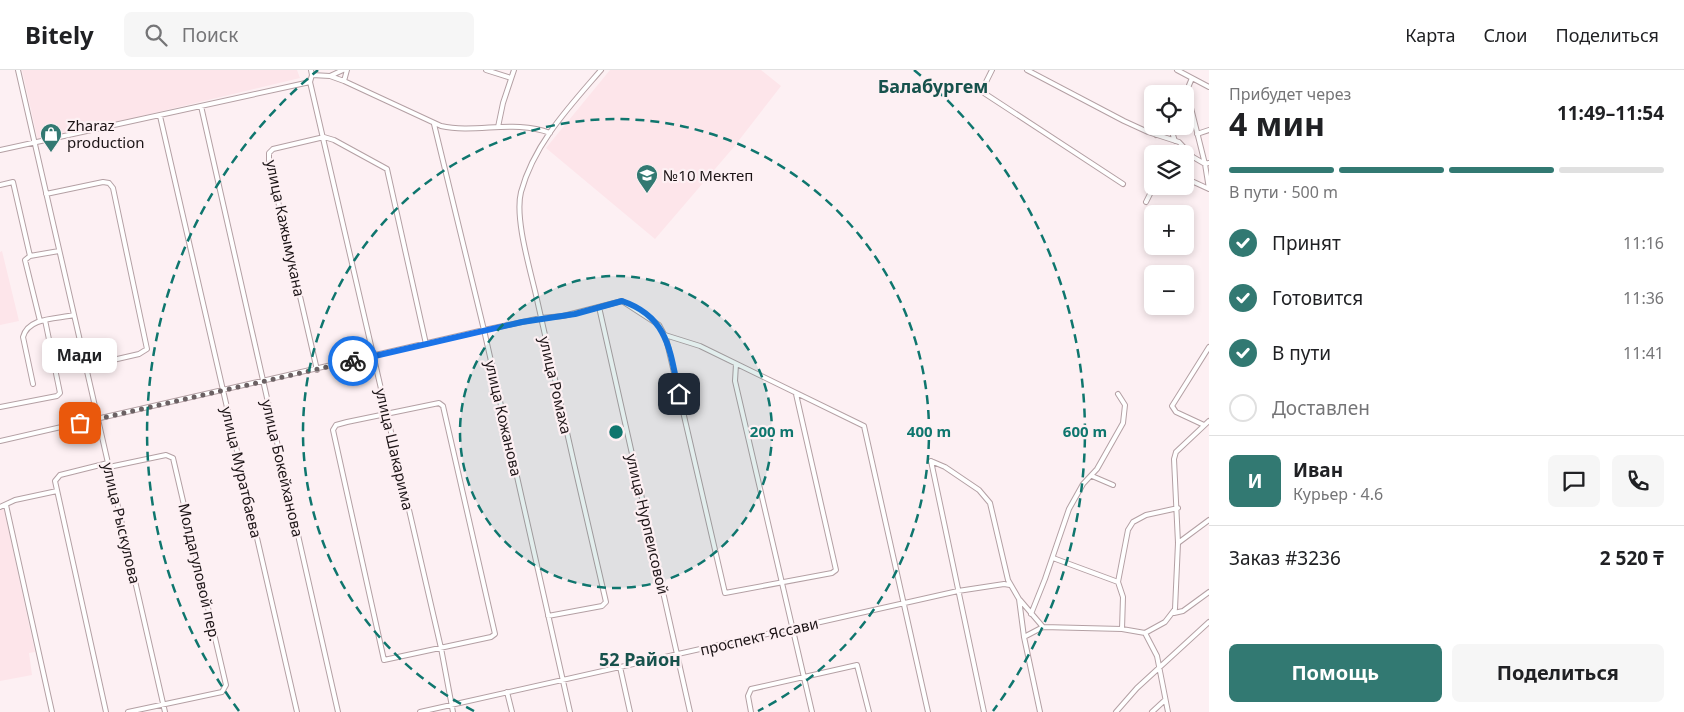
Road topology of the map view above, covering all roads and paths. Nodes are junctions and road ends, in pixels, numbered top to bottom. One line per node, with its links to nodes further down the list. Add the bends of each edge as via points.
1 (18, 70): 32 (street, улица Рыскулова)
2 (343, 70): 11 (street)
3 (347, 70): 14 (street)
4 (486, 70): 12 (street)
5 (514, 70): 12 (street)
6 (601, 70): 26 (street, улица Ромаха)
7 (992, 70): 36 (street, via 983,88 984,93)
8 (1027, 70): 24 (street)
9 (1177, 70): 13 (street)
10 (311, 72): 11 (street); 16 (street)
11 (330, 76): 14 (street)
12 (511, 78): 23 (street)
13 (1192, 78): 17 (street); 18 (street)
14 (344, 81): 22 (street)
15 (1209, 81): 18 (street)
16 (310, 82): 19 (street); 30 (street, улица Шакарима)
17 (1189, 85)
18 (1208, 86)
19 (201, 106): 20 (street); 56 (street, улица Бокейханова)
20 (160, 116): 32 (street); 58 (street, улица Муратбаева)
21 (1194, 123): 27 (street)
22 (434, 124): 23 (street, via 454,128); 48 (street, улица Кожанова)
23 (498, 127): 26 (street, via 533,128)
24 (1144, 130)
25 (1209, 130): 27 (street)
26 (550, 133): 46 (street, улица Ромаха, via 531,167 520,205)
27 (1197, 134): 34 (street)
28 (1156, 135): 31 (street)
29 (1173, 135): 31 (street)
30 (324, 137): 50 (street, via 384,166 388,171); 52 (street, улица Шакарима); 55 (street, улица Кажымукана, via 273,149 269,155)
31 (1175, 141): 34 (street, via 1193,157)
32 (35, 143): 33 (street); 39 (street, улица Рыскулова)
33 (0, 150)
34 (1207, 163): 38 (street)
35 (1194, 182): 38 (street)
36 (1123, 184)
37 (0, 185): 43 (street, via 12,182)
38 (1209, 189)
39 (46, 194): 42 (street, улица Рыскулова); 54 (street, via 103,182 110,183 113,188 147,349 139,354)
40 (1150, 195): 41 (street)
41 (1146, 202)
42 (59, 252): 43 (street); 45 (street, улица Рыскулова)
43 (30, 256): 47 (street, via 25,262)
44 (599, 307): 46 (street); 49 (street, via 624,302 659,325); 94 (street, улица Нурпеисовой)
45 (74, 315): 47 (street); 54 (street, улица Рыскулова)
46 (541, 318): 48 (street); 86 (street, улица Ромаха, via 606,602 602,606)
47 (43, 321): 57 (street, via 27,326 23,337); 61 (street, via 60,393)
48 (484, 330): 50 (street); 86 (street, улица Кожанова)
49 (665, 335): 53 (street, via 700,346); 77 (street, via 725,593)
50 (426, 344): 52 (street)
51 (1209, 347): 65 (street, via 1172,406 1176,412)
52 (373, 356): 55 (street); 62 (street, улица Шакарима)
53 (736, 364): 59 (street); 77 (street, via 735,381)
54 (87, 366): 63 (street, улица Рыскулова)
55 (317, 370): 56 (street)
56 (263, 382): 58 (street); 108 (street, улица Бокейханова)
57 (33, 384)
58 (224, 390): 63 (street); 107 (street, улица Муратбаева)
59 (796, 394): 77 (street, via 836,567 834,573); 83 (street, via 859,422 865,430)
60 (1118, 394): 68 (street, via 1125,405 1125,417)
61 (0, 407)
62 (387, 414): 93 (street, улица Шакарима); 93 (street, via 439,402 443,406 494,634); 93 (street, via 336,425 332,430 351,517 384,660)
63 (98, 419): 66 (street); 67 (street, улица Рыскулова)
64 (1209, 421): 65 (street)
65 (1204, 425): 73 (street, via 1174,456)
66 (0, 441)
67 (109, 465): 70 (street, Молдагуловой пер., via 60,475 55,480); 101 (street, улица Рыскулова); 101 (street, Молдагуловой пер., via 166,455 175,461 226,685 222,692)
68 (1092, 476): 69 (street); 76 (street, via 1083,484 1069,509)
69 (1113, 485)
70 (57, 491): 71 (street); 104 (street)
71 (6, 505): 72 (street); 103 (street)
72 (0, 507)
73 (1178, 508): 75 (street); 78 (street, via 1146,515 1133,522 1128,530)
74 (1209, 520): 75 (street)
75 (1178, 542): 84 (street)
76 (1052, 558): 78 (street); 85 (street)
77 (783, 582): 89 (street)
78 (1118, 582): 90 (street, via 1123,597)
79 (1010, 585): 80 (street, проспект Яссави); 80 (street, via 990,503 979,490 931,460); 82 (street)
80 (958, 591): 83 (street, проспект Яссави); 119 (street)
81 (1209, 592): 84 (street, via 1183,611)
82 (1019, 599): 85 (street); 92 (street)
83 (904, 603): 89 (street, проспект Яссави); 118 (street)
84 (1174, 613): 91 (street)
85 (1031, 614): 88 (street)
86 (548, 616): 98 (street, улица Кожанова)
87 (1209, 622): 95 (street)
88 (1043, 627): 90 (street); 92 (street)
89 (793, 629): 94 (street, проспект Яссави); 97 (street)
90 (1122, 629): 91 (street)
91 (1145, 633): 95 (street)
92 (1024, 637): 120 (street)
93 (441, 648): 102 (street, улица Шакарима)
94 (678, 654): 96 (street, проспект Яссави); 114 (street, улица Нурпеисовой)
95 (1159, 666): 100 (street); 121 (street)
96 (620, 667): 98 (street, проспект Яссави); 113 (street)
97 (804, 676): 115 (street, via 751,689 748,696); 116 (street); 117 (street, via 857,665)
98 (562, 679): 99 (street, проспект Яссави); 112 (street, улица Кожанова)
99 (508, 692): 102 (street, проспект Яссави); 111 (street)
100 (1165, 700): 122 (street); 123 (street)
101 (164, 704): 105 (street, Молдагуловой пер.); 106 (street, улица Рыскулова)
102 (452, 705): 109 (street, проспект Яссави); 110 (street, улица Шакарима)
103 (52, 712)
104 (106, 712)
105 (128, 712)
106 (166, 712)
107 (297, 712)
108 (338, 712)
109 (420, 712)
110 (453, 712)
111 (512, 712)
112 (570, 712)
113 (630, 712)
114 (690, 712)
115 (751, 712)
116 (812, 712)
117 (869, 712)
118 (928, 712)
119 (984, 712)
120 (1040, 712)
121 (1116, 712)
122 (1152, 712)
123 (1168, 712)

